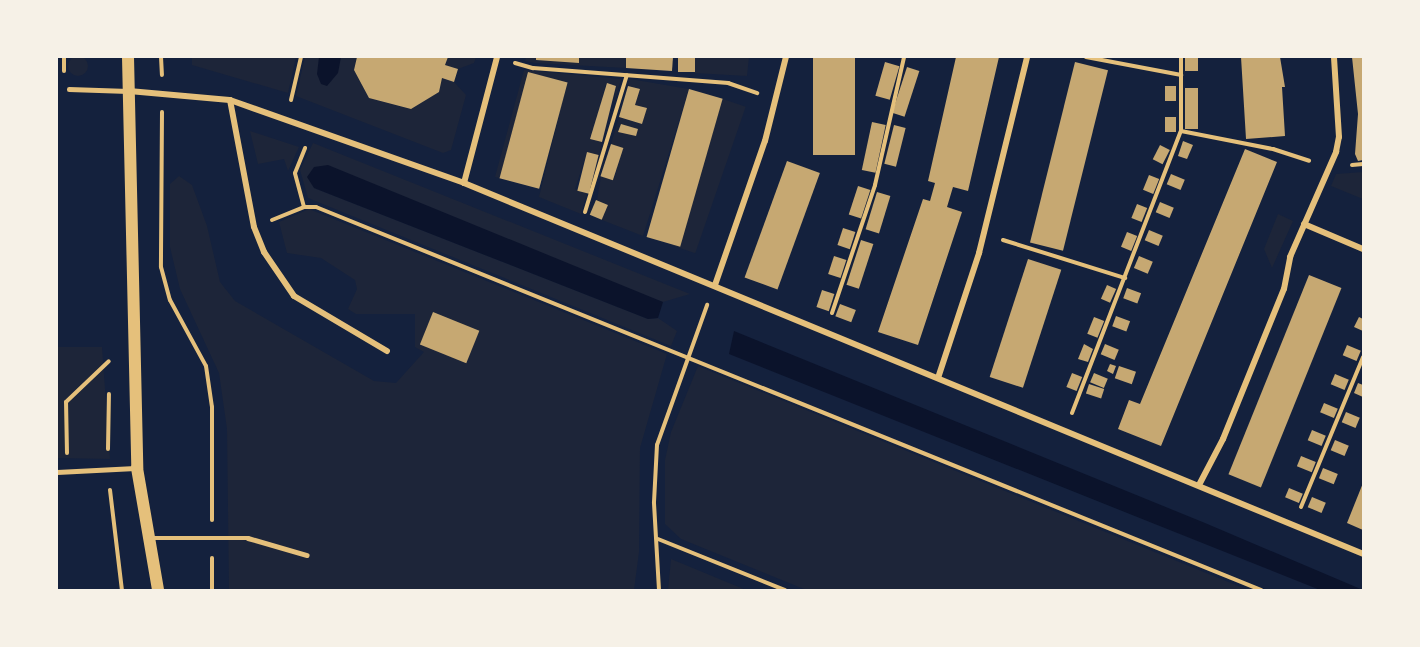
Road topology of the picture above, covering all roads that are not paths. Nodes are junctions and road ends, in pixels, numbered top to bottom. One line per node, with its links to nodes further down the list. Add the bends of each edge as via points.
1 (128, 57): 7 (main road)
2 (497, 57): 9 (street)
3 (786, 57): 12 (street, via 765,141)
4 (1027, 57): 14 (street, via 984,234)
5 (1334, 57): 10 (street, via 1339,137)
6 (69, 89): 7 (lane)
7 (128, 91): 8 (street); 15 (main road)
8 (230, 100): 9 (street); 13 (street, via 254,226 264,252 294,296)
9 (464, 183): 12 (street)
10 (1304, 224): 11 (street); 17 (street, via 1290,257 1284,289 1223,439)
11 (1363, 249)
12 (715, 285): 14 (street)
13 (387, 351)
14 (938, 378): 17 (street)
15 (137, 468): 16 (lane); 18 (main road)
16 (57, 472)
17 (1199, 485): 19 (street)
18 (148, 538): 20 (lane, via 248,538); 21 (main road)
19 (1363, 554)
20 (307, 555)
21 (158, 590)

